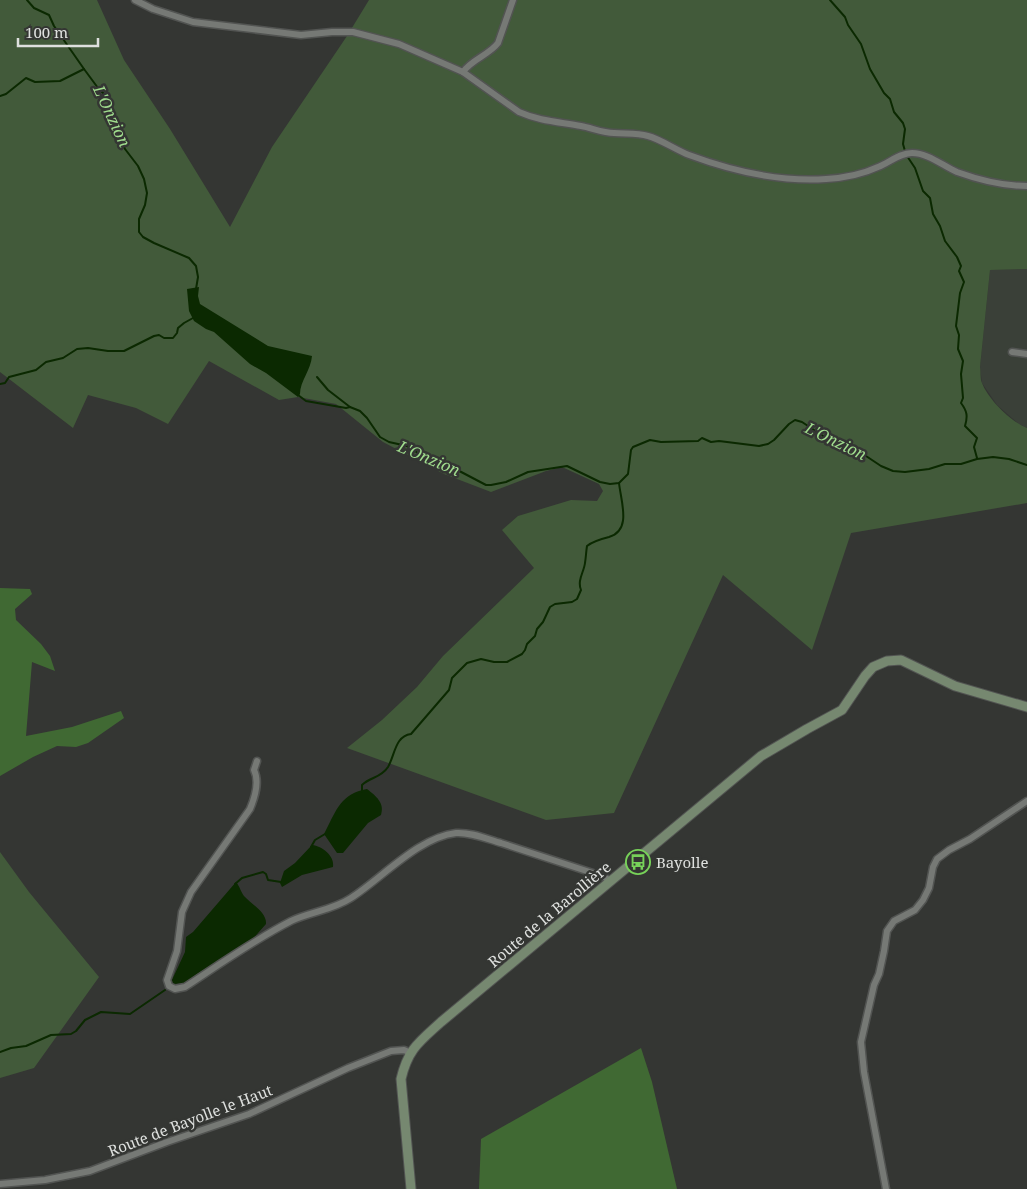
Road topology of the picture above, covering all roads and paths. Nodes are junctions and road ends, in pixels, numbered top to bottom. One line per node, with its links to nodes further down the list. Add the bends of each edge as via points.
1 (135, 0): 3 (street, via 193,22 301,35 354,32 399,44)
2 (513, 0): 3 (street, via 494,48)
3 (463, 72): 4 (street, via 528,116 613,133 648,136 710,162 758,174 792,179 828,179 875,169 896,157 912,153 929,157 960,173 1008,186)
4 (1027, 186)
5 (1012, 352): 6 (street)
6 (1027, 354)
7 (1025, 707): 10 (main road, Route de la Barollière, via 955,686 901,660 887,661 873,667 842,710 761,756)
8 (256, 761): 10 (street, via 254,770 258,778 250,809 191,892 182,912 177,951 166,980 175,989 185,987 293,920 350,899 433,839 457,833 507,845)
9 (1027, 801): 14 (street, via 937,859 923,900 915,910 894,920 887,931 861,1042)
10 (611, 881): 11 (main road, Route de la Barollière, via 441,1022)
11 (411, 1053): 12 (street, Route de Bayolle le Haut, via 391,1051 249,1114 90,1171); 13 (main road, Route de la Barollière, via 401,1079)
12 (0, 1184)
13 (411, 1189)
14 (886, 1189)

